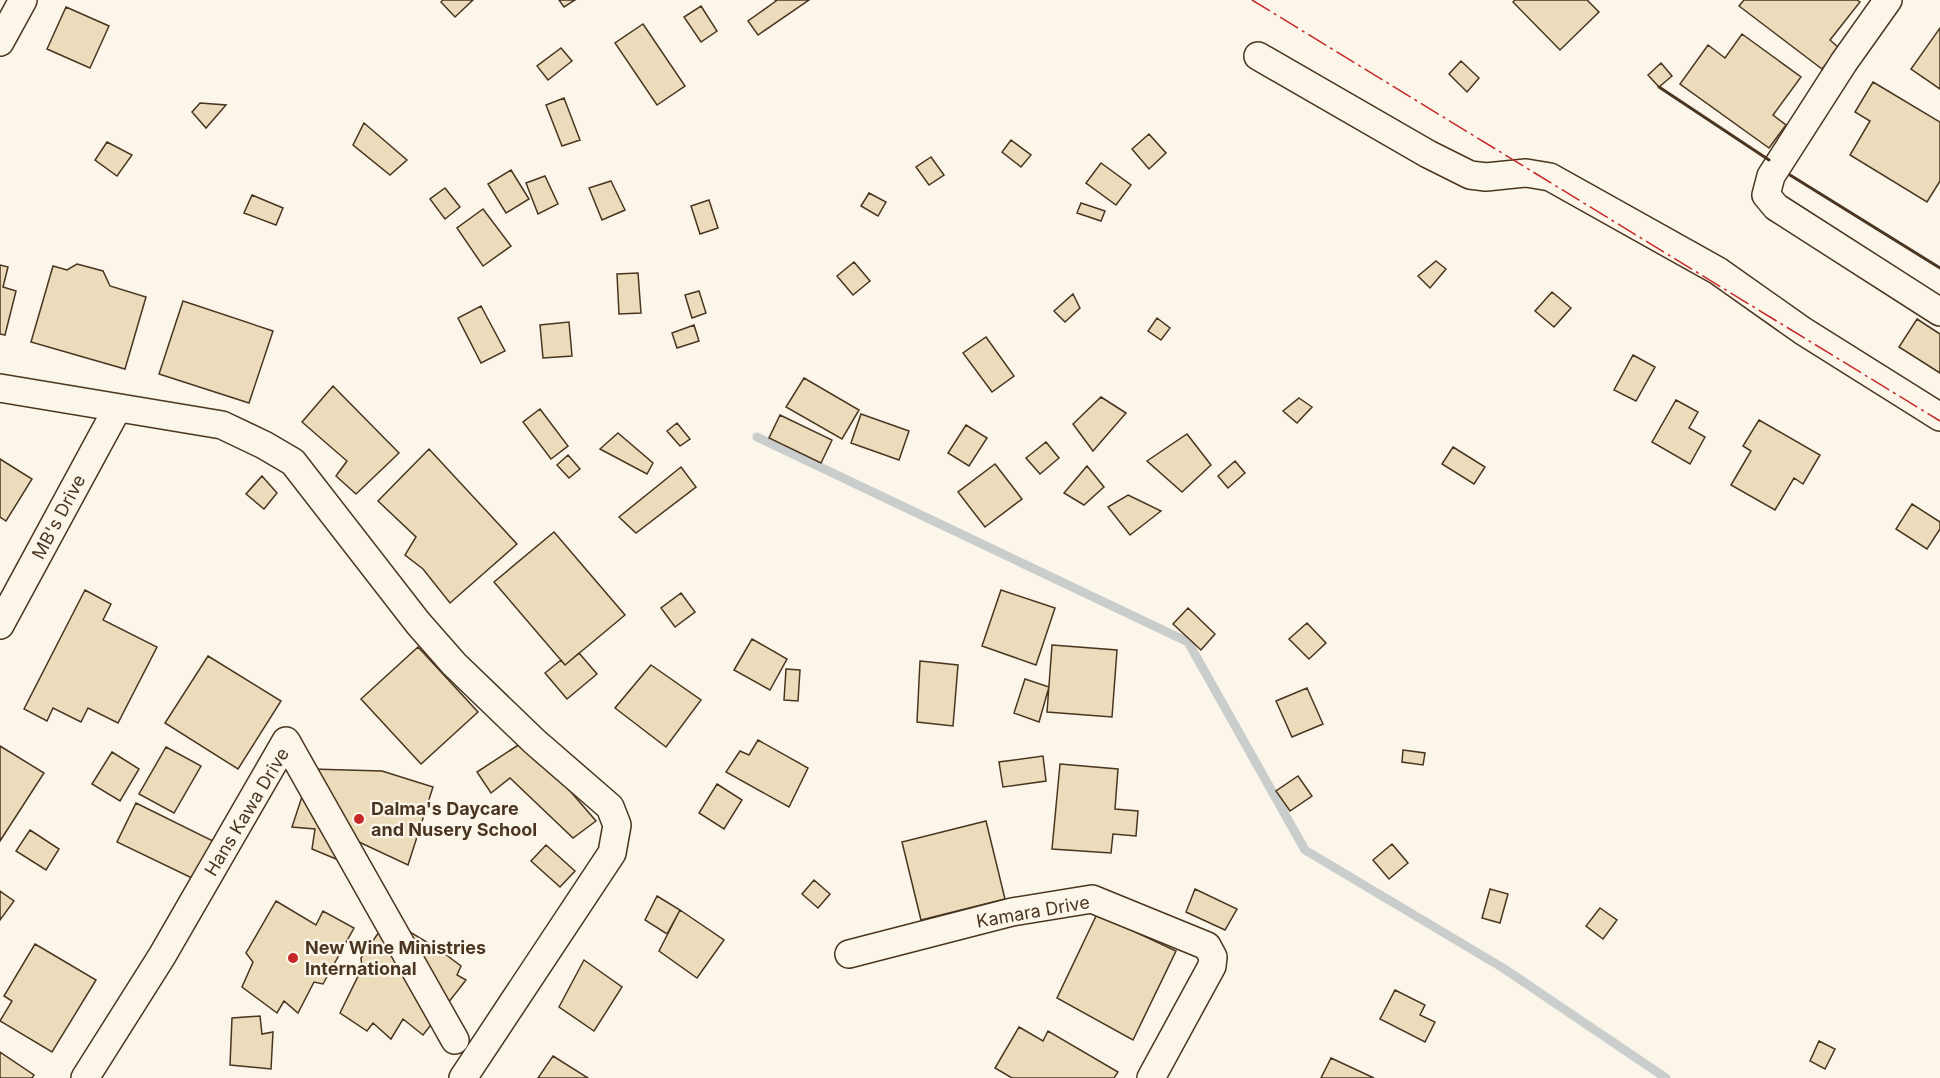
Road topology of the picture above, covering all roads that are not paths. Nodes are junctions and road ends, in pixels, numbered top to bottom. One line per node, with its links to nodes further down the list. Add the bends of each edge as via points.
1 (23, 0): 3 (street)
2 (1888, 0): 5 (street, via 1771,176 1766,195 1776,207)
3 (0, 42)
4 (1258, 56): 8 (street, via 1470,175 1526,173 1550,177 1718,271 1803,331)
5 (1940, 312)
6 (0, 388): 7 (street)
7 (117, 409): 9 (street, MB's Drive); 13 (street, via 222,425 292,462 454,664 610,807 617,825 612,853)
8 (1940, 417)
9 (0, 626)
10 (849, 954): 14 (street, Kamara Drive, via 1012,912 1092,899 1207,946 1213,957 1212,966)
11 (454, 1040): 12 (street, Hans Kawa Drive, via 286,741 162,956)
12 (85, 1078)
13 (463, 1078)
14 (1151, 1078)

